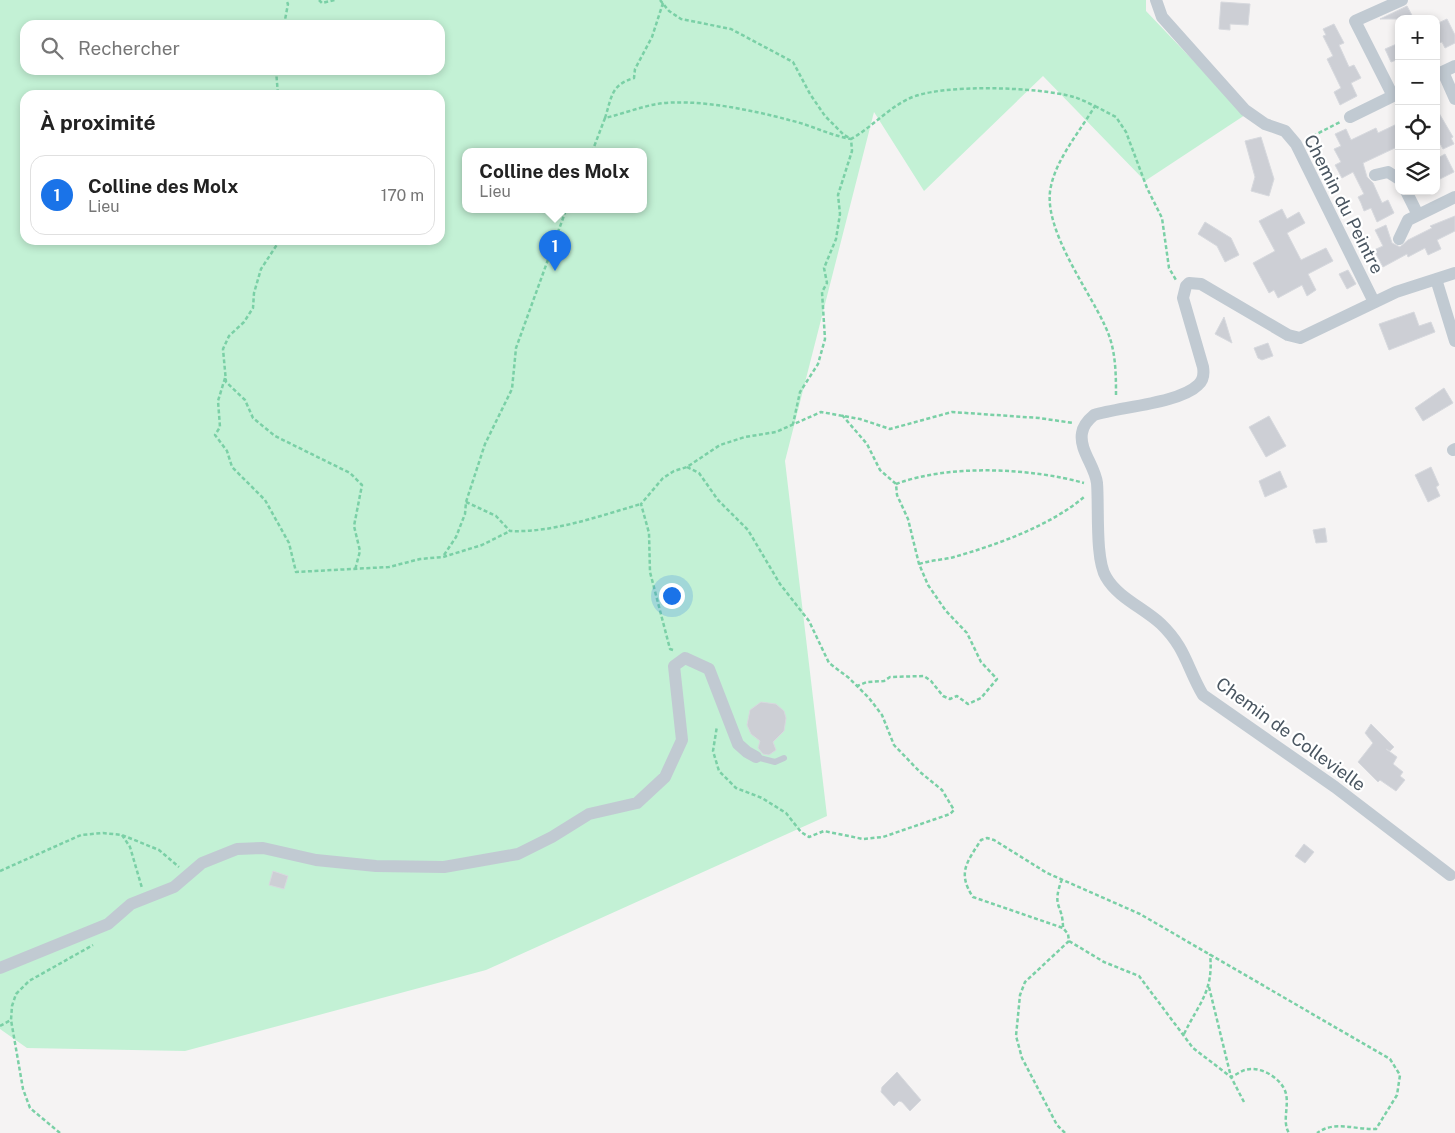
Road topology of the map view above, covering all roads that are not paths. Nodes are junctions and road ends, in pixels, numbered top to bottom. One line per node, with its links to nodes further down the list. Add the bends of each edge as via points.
1 (1156, 0): 18 (street, Chemin du Peintre, via 1162,17 1246,110 1265,124 1285,131 1296,144)
2 (1402, 0): 6 (street, via 1355,21)
3 (1455, 66): 4 (street)
4 (1440, 74)
5 (1440, 76): 8 (street)
6 (1395, 93)
7 (1395, 95): 9 (street)
8 (1455, 99)
9 (1350, 117)
10 (1375, 175): 11 (street, via 1388,172)
11 (1395, 176)
12 (1408, 195): 14 (street)
13 (1455, 197): 14 (street)
14 (1418, 215): 15 (street, via 1408,220)
15 (1399, 239)
16 (1455, 273): 17 (street)
17 (1436, 279): 18 (street); 19 (street)
18 (1374, 302): 22 (street, Chemin de Collevielle, via 1295,338 1201,284 1189,283 1183,292 1203,367 1203,378 1198,385 1160,401 1094,415 1085,422 1081,434 1097,487 1101,563 1105,577 1115,589 1161,624 1184,651 1204,695 1335,787)
19 (1455, 341)
20 (756, 757): 21 (lane, via 775,762); 23 (street, via 738,744 709,669 685,658 674,666 682,740 665,777 637,803 589,814 552,838 518,854 444,867 376,866 316,860 263,848 237,849 202,863 174,887 131,904 108,924)
21 (784, 758)
22 (1450, 875)
23 (0, 968)

